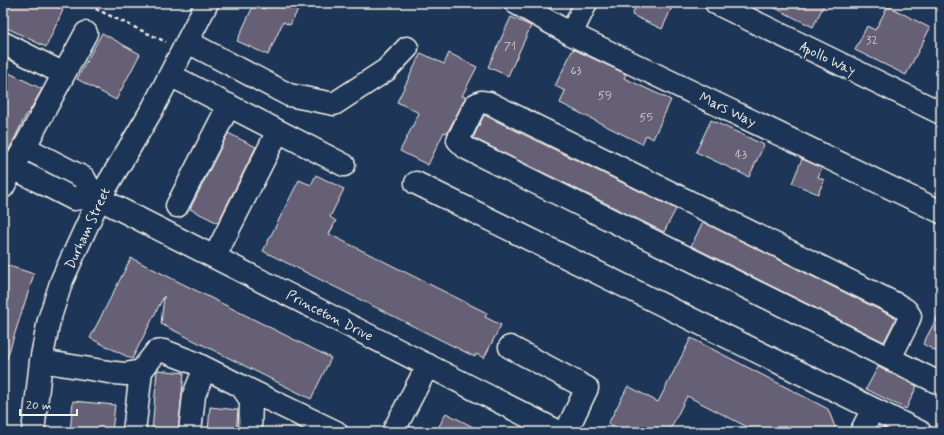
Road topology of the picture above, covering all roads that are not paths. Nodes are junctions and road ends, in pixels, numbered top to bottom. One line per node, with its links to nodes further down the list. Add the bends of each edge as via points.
1 (207, 3): 8 (street, Durham Street)
2 (586, 3): 6 (street)
3 (716, 3): 13 (street, Apollo Way)
4 (516, 4): 6 (street, Mars Way)
5 (86, 33): 10 (street)
6 (571, 34): 22 (street, Mars Way)
7 (3, 43): 10 (street)
8 (185, 46): 9 (street, via 289,95 334,104 386,70); 11 (street, Durham Street)
9 (407, 48)
10 (64, 74): 15 (street)
11 (170, 75): 12 (street); 20 (street, Durham Street)
12 (229, 106): 14 (street); 21 (street)
13 (941, 113)
14 (278, 131): 16 (street); 23 (street)
15 (24, 147): 17 (street); 20 (street, via 84,178)
16 (344, 165)
17 (8, 167): 19 (street); 20 (street, via 74,199)
18 (416, 183): 32 (street)
19 (3, 187)
20 (97, 197): 23 (street, Princeton Drive); 26 (street, Durham Street, via 62,280 49,320)
21 (177, 206)
22 (941, 212)
23 (215, 256): 27 (street, Princeton Drive)
24 (510, 347): 40 (street, via 587,388)
25 (890, 358): 25 (street, via 466,148 458,140 475,105 481,102 489,103 902,307 908,313 909,319); 30 (street)
26 (41, 361): 29 (street, via 115,373); 33 (street, Durham Street)
27 (428, 365): 38 (street); 39 (street, Princeton Drive)
28 (205, 368): 29 (street, via 164,351 156,352); 31 (street); 35 (street, via 194,395)
29 (141, 371): 34 (street)
30 (941, 384)
31 (241, 386): 36 (street, via 251,400); 37 (street)
32 (873, 408): 41 (street); 42 (street)
33 (33, 432)
34 (134, 432)
35 (190, 432)
36 (250, 432)
37 (336, 432)
38 (393, 432)
39 (559, 432)
40 (566, 432)
41 (861, 432)
42 (920, 432)

